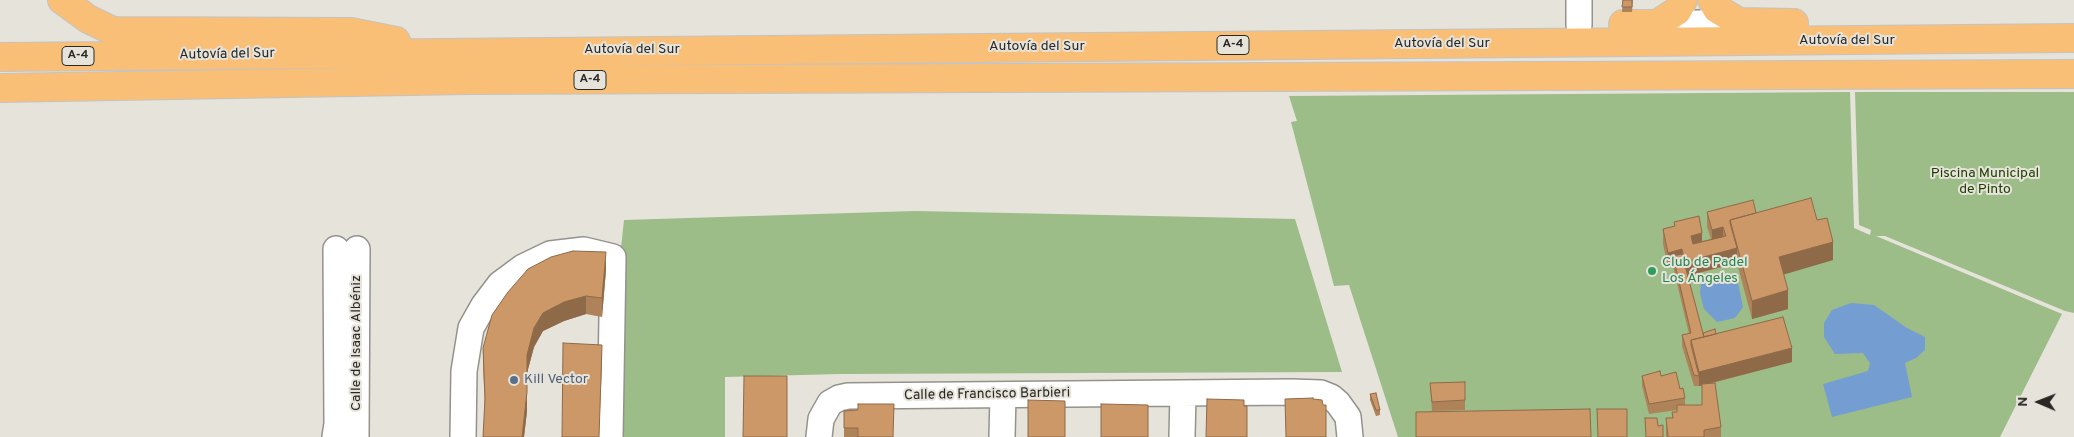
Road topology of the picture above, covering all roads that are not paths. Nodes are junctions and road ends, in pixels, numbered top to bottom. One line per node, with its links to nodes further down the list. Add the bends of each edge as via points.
1 (62, 0): 10 (highway, via 88,19 113,31 351,32)
2 (1683, 0): 6 (highway, via 1677,11)
3 (1712, 0): 5 (highway, via 1718,9)
4 (1579, 12): 6 (highway); 9 (highway)
5 (1739, 22): 6 (street); 8 (highway, via 1908,24)
6 (1657, 24)
7 (2074, 38): 8 (highway, Autovía del Sur / A-4)
8 (1976, 40): 9 (highway, Autovía del Sur / A-4)
9 (1468, 44): 10 (highway, Autovía del Sur / A-4)
10 (452, 52): 11 (highway, Autovía del Sur / A-4)
11 (0, 57)
12 (2074, 74): 13 (highway, A-4, via 478,80)
13 (0, 88)
14 (1183, 393): 15 (street, Calle de Francisco Barbieri); 22 (street); 23 (street, Calle de Francisco Barbieri, via 1321,393 1331,397 1344,410 1350,425)
15 (1003, 396): 20 (street, Calle de Francisco Barbieri, via 839,398 825,410); 21 (street)
16 (335, 437): 17 (street, Calle de Isaac Albéniz, via 347,249)
17 (356, 437)
18 (463, 437): 19 (street, via 464,371 472,328 484,306 500,284 523,267 550,254 584,250 613,257)
19 (610, 437)
20 (819, 437)
21 (1002, 437)
22 (1182, 437)
23 (1350, 437)

